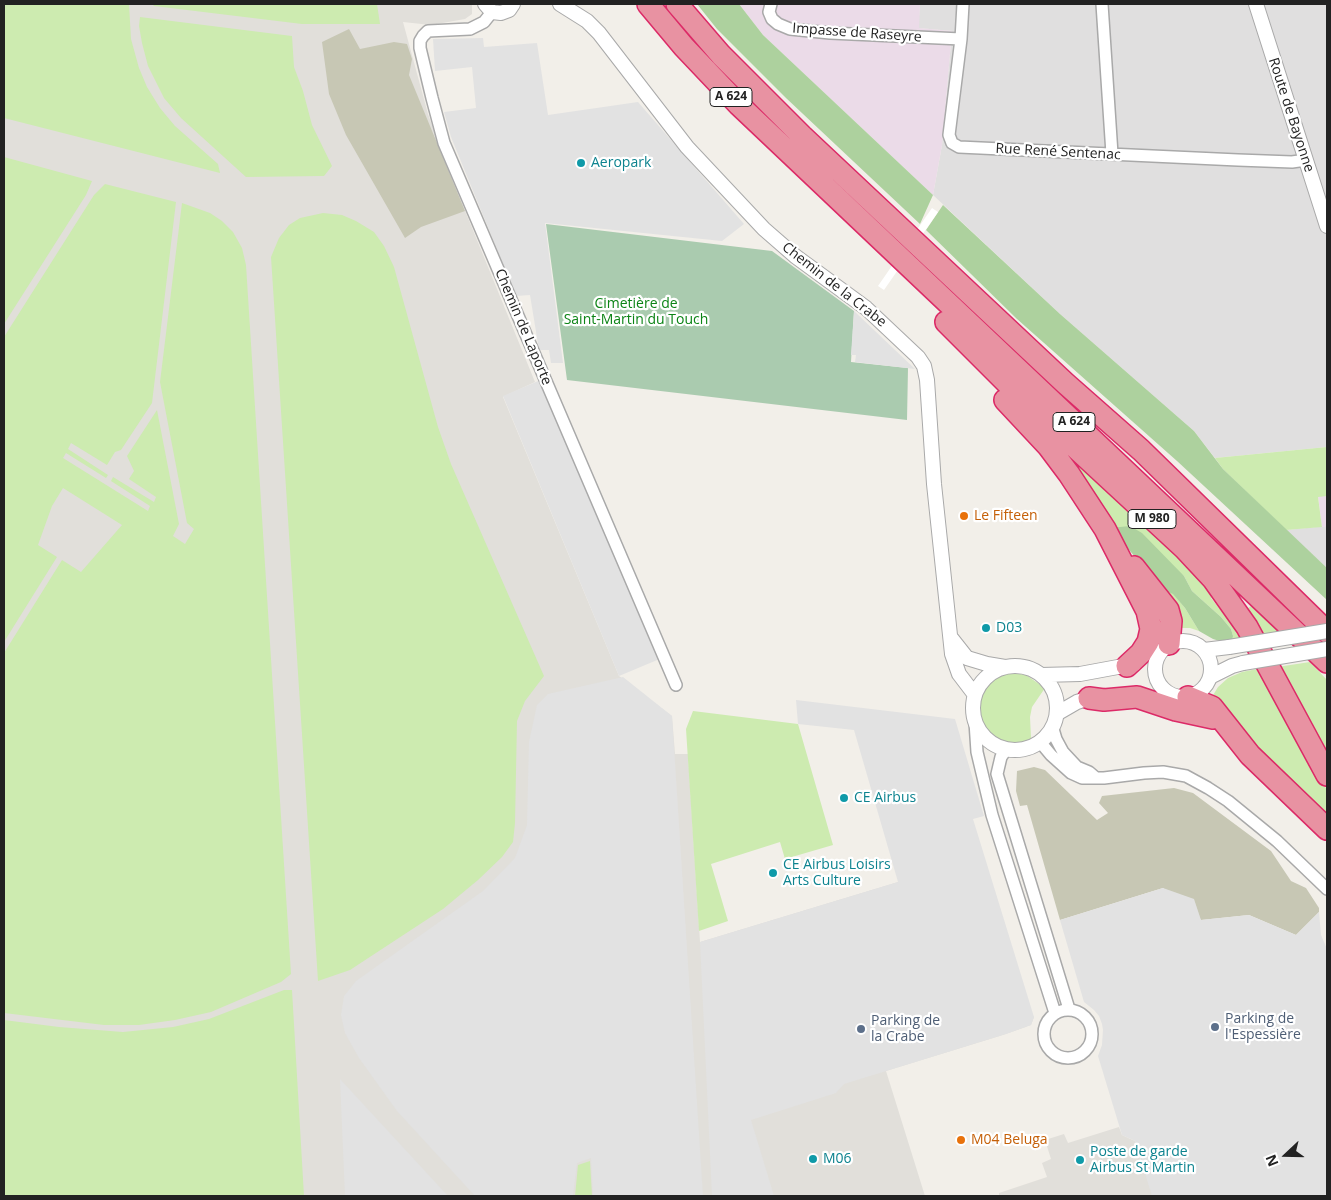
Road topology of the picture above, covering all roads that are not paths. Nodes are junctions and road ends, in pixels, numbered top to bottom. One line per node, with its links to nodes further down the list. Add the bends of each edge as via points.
1 (513, 4): 9 (street, Chemin de Laporte, via 501,14)
2 (560, 4): 20 (street, Chemin de la Crabe, via 587,21 598,33 687,147 764,229 866,308 924,366)
3 (648, 4): 13 (highway, A 624, via 733,99)
4 (676, 4): 17 (highway, A 624, via 721,55 802,136 1141,450)
5 (771, 4): 10 (street, Impasse de Raseyre, via 769,12 772,19 790,30)
6 (963, 4): 10 (street, Rue René Sentenac)
7 (1102, 4): 11 (street)
8 (1256, 4): 12 (street, Route de Bayonne)
9 (489, 8): 29 (street, Chemin de Laporte, via 484,22 470,29 428,31 420,41 444,143)
10 (961, 39): 11 (street, Rue René Sentenac, via 950,135 952,143 959,147)
11 (1112, 154): 12 (street, Rue René Sentenac, via 1283,162)
12 (1306, 160): 14 (street, Route de Bayonne)
13 (820, 183): 15 (highway, M 980, via 854,230); 24 (highway, A 624)
14 (1327, 226)
15 (926, 303): 16 (highway, via 1003,398 1058,459); 40 (highway, M 980, via 1024,400 1186,549 1213,579 1257,644)
16 (1105, 529): 21 (highway, via 1168,610 1171,621); 25 (highway, via 1151,624 1145,648)
17 (1288, 593): 18 (highway); 19 (highway, A 624)
18 (1327, 626)
19 (1327, 631): 23 (street, bridge)
20 (952, 638): 26 (street, via 967,658); 31 (street, Chemin de la Crabe, via 952,654 959,674)
21 (1164, 649): 23 (street, via 1178,641 1188,641); 25 (street); 30 (street, via 1155,664 1155,672)
22 (1327, 649): 28 (street, bridge, via 1243,663)
23 (1204, 650): 28 (street, via 1210,660)
24 (1327, 662)
25 (1127, 666): 27 (street, via 1080,674)
26 (1005, 667): 27 (street, via 1024,667); 31 (street, via 987,677)
27 (1041, 675): 34 (street, via 1054,690)
28 (1210, 677): 32 (street, via 1202,690)
29 (676, 685)
30 (1165, 692): 32 (street); 33 (street, via 1126,689)
31 (975, 695): 35 (street)
32 (1188, 697): 36 (highway, via 1212,707)
33 (1088, 698): 34 (street); 36 (highway, via 1137,697 1208,716)
34 (1058, 713): 37 (street)
35 (975, 722): 39 (street, via 984,737); 45 (street, via 977,752 992,815)
36 (1228, 727): 42 (highway, via 1256,761)
37 (1053, 729): 38 (street); 41 (street, via 1063,752)
38 (1041, 743): 39 (street, via 1024,750); 41 (street, via 1071,773 1082,778)
39 (1006, 750): 44 (street, via 997,774)
40 (1327, 775)
41 (1096, 778): 43 (street, via 1153,772 1186,776 1208,788 1277,841)
42 (1327, 828)
43 (1327, 889)
44 (1069, 1009): 45 (street); 45 (street, via 1084,1015 1092,1030 1090,1046 1077,1057 1060,1057 1047,1046 1044,1028)
45 (1055, 1013)

